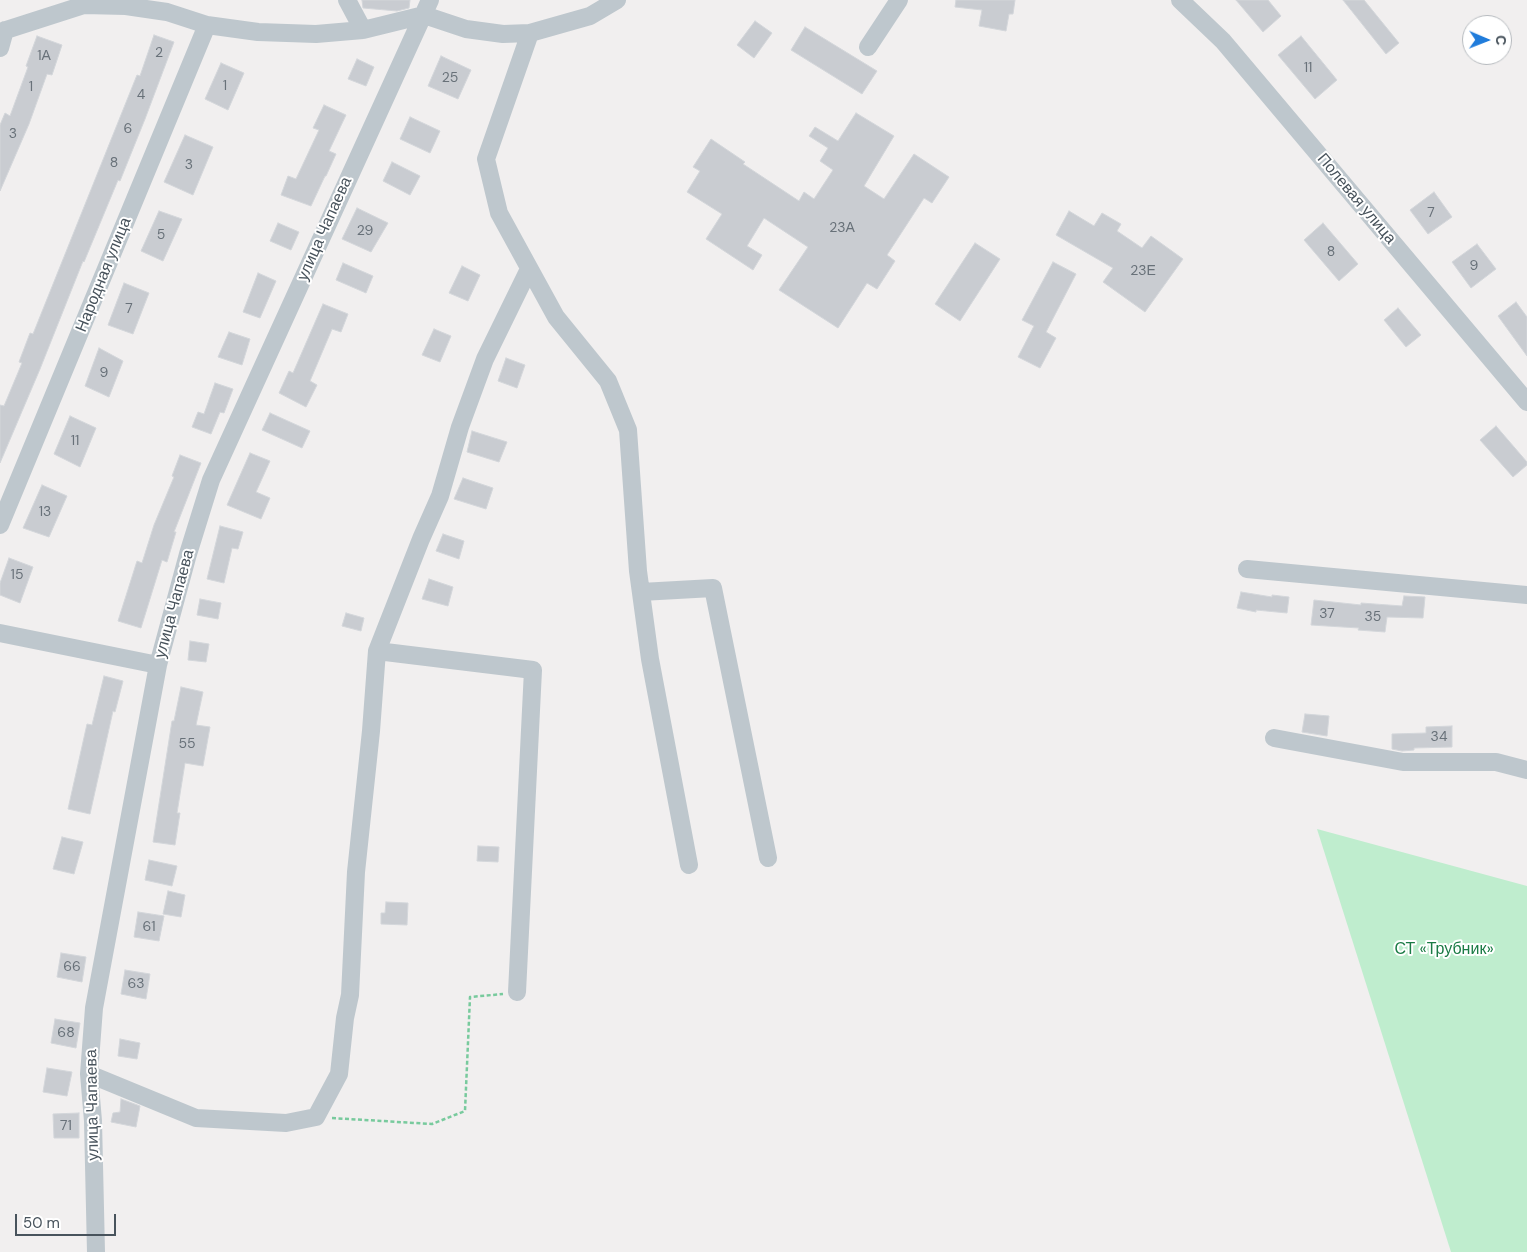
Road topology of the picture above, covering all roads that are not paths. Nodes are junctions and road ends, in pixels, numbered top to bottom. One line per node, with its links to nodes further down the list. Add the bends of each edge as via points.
1 (347, 0): 7 (street)
2 (617, 0): 9 (street, via 590,16)
3 (899, 0): 11 (street)
4 (1180, 0): 13 (street, Полевая улица, via 1223,41)
5 (427, 8): 7 (street); 9 (street, via 466,29 503,34); 20 (street, улица Чапаева, via 211,480)
6 (207, 25): 7 (street, via 258,32 316,34); 8 (street, via 167,12 84,4); 14 (street, Народная улица)
7 (363, 30)
8 (3, 31): 10 (street)
9 (530, 33): 12 (street, via 486,159 499,213)
10 (0, 48)
11 (868, 48)
12 (529, 269): 16 (street, via 556,317 608,382 628,430); 19 (street, via 485,358 440,496)
13 (1527, 402)
14 (0, 525)
15 (1247, 569): 17 (street)
16 (641, 592): 23 (street, via 713,588); 24 (street, via 650,659)
17 (1527, 595)
18 (0, 633): 20 (street)
19 (377, 651): 25 (street, via 533,670); 26 (street, via 356,872 350,996 339,1074 316,1117 286,1123 196,1118)
20 (158, 665): 26 (street, улица Чапаева, via 94,1008)
21 (1274, 738): 22 (street, via 1403,762 1496,762)
22 (1527, 770)
23 (768, 858)
24 (689, 865)
25 (517, 992)
26 (89, 1074): 27 (street, улица Чапаева)
27 (96, 1252)

